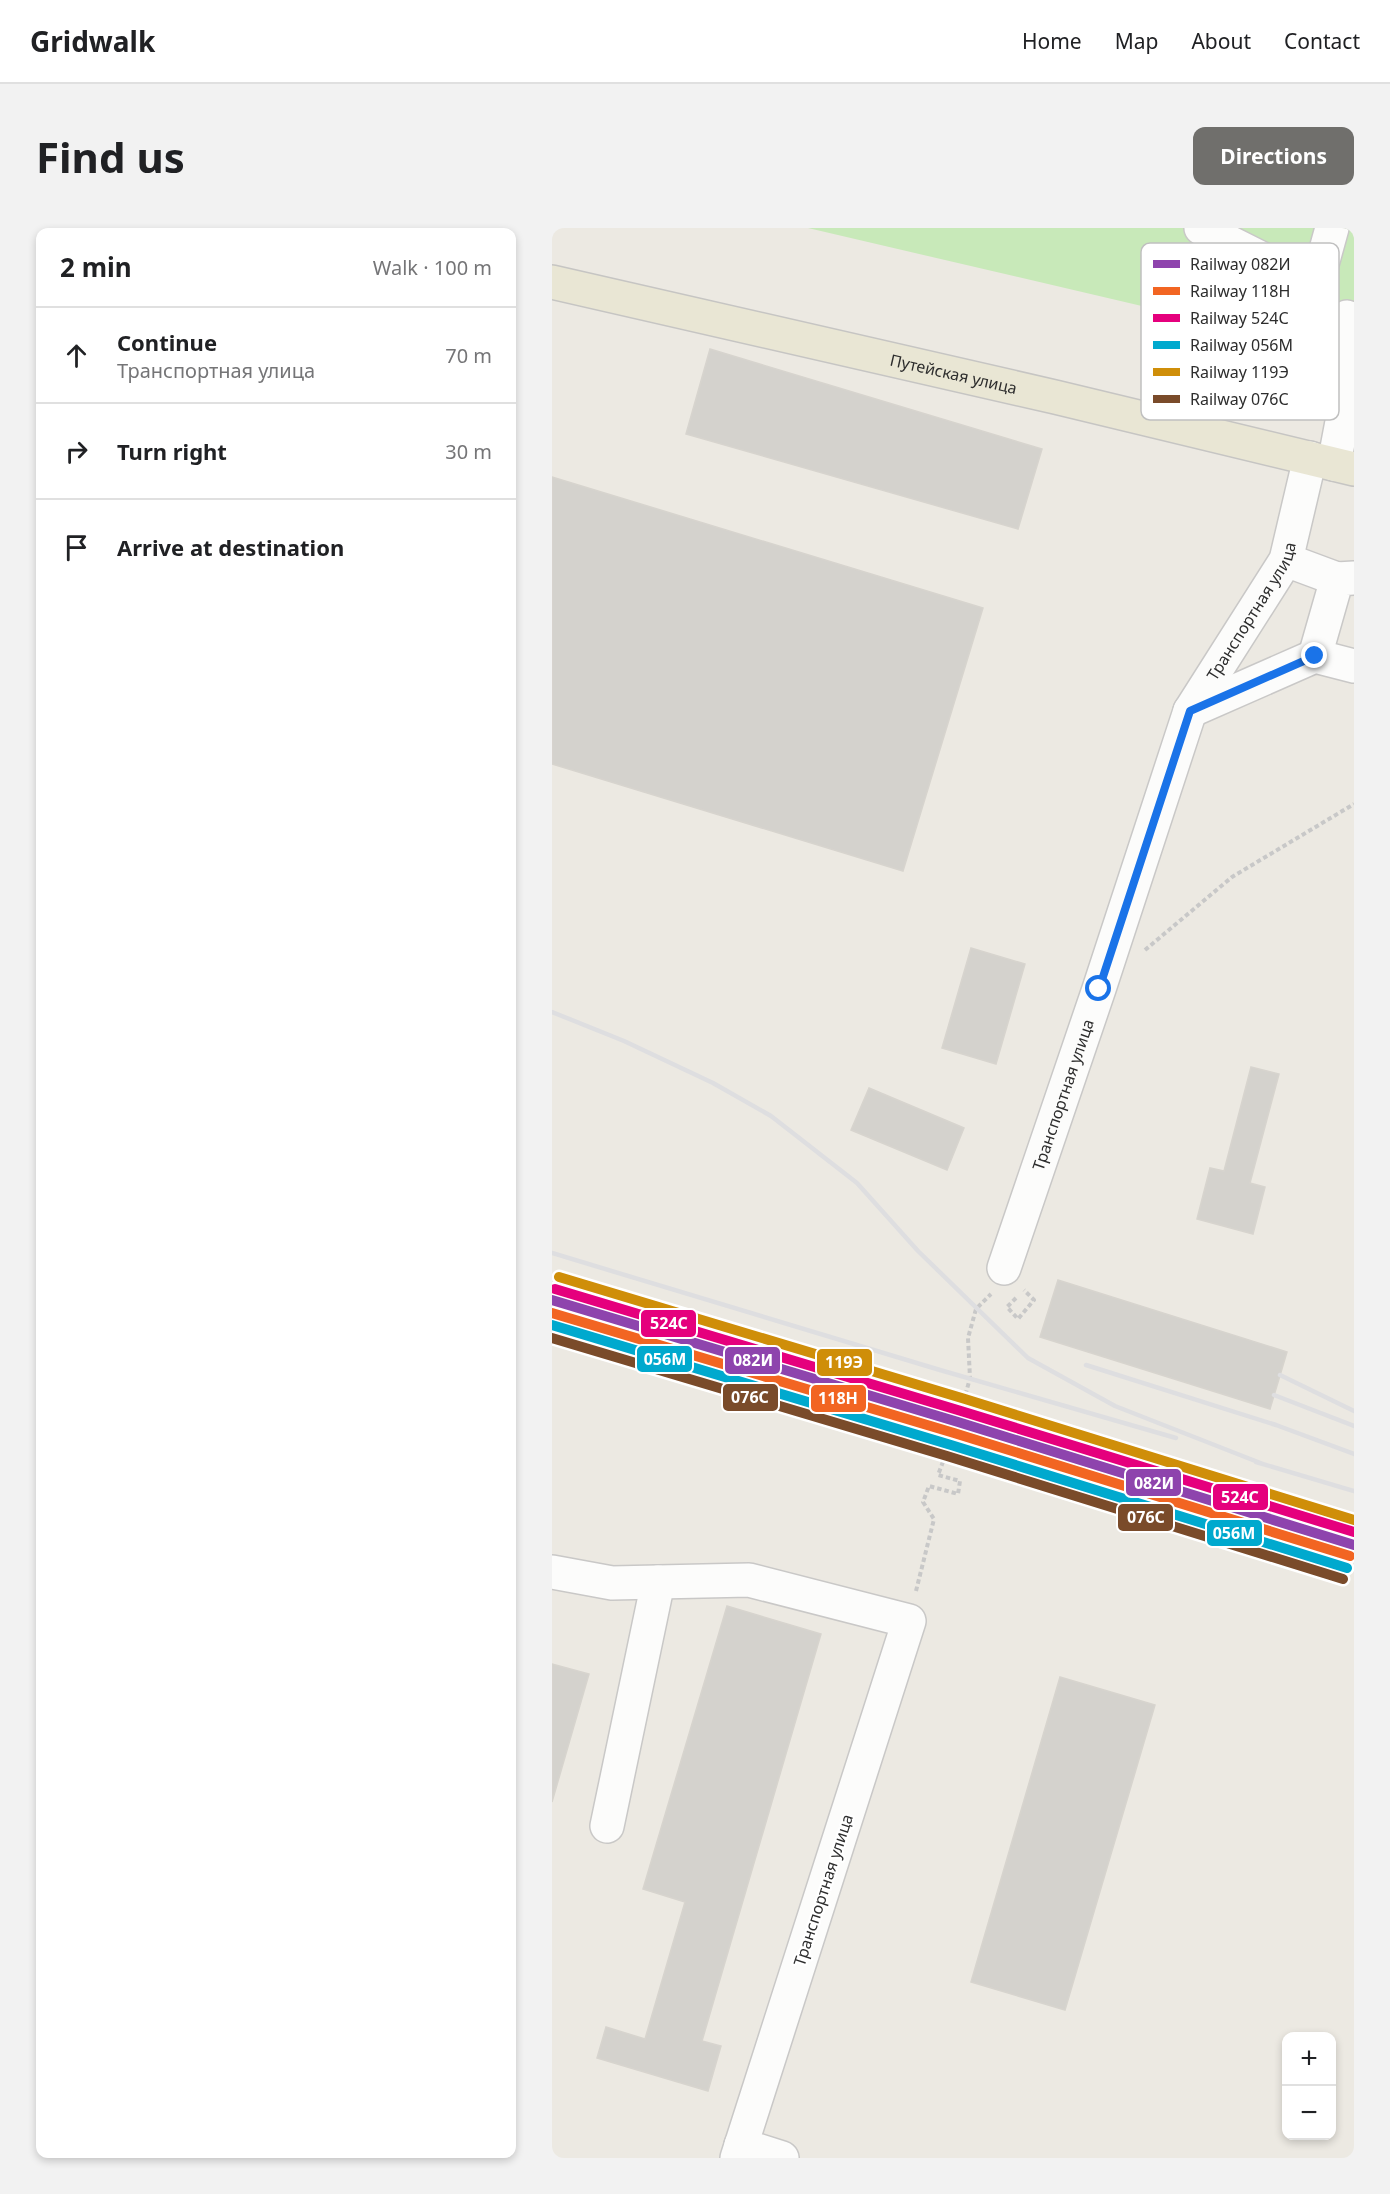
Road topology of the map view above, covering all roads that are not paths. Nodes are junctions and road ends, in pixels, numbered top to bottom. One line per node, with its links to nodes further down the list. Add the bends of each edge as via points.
1 (1201, 228): 3 (street)
2 (1332, 228): 4 (street)
3 (1231, 243)
4 (1328, 243)
5 (552, 282): 8 (main road, Путейская улица)
6 (1339, 308): 7 (street)
7 (1350, 319): 10 (street, Транспортная улица, via 1345,406)
8 (1141, 419)
9 (1143, 420): 10 (main road, Путейская улица)
10 (1332, 464): 11 (street, Транспортная улица)
11 (1286, 560): 12 (street); 15 (street, Транспортная улица)
12 (1346, 579): 13 (street)
13 (1315, 656): 14 (street); 15 (street)
14 (1354, 666)
15 (1190, 711): 16 (street, Транспортная улица)
16 (1003, 1282)
17 (552, 1572): 18 (street, via 612,1583)
18 (658, 1582): 19 (street); 20 (street, Транспортная улица, via 749,1580 909,1621)
19 (607, 1826)
20 (739, 2151): 21 (street)
21 (782, 2158)

